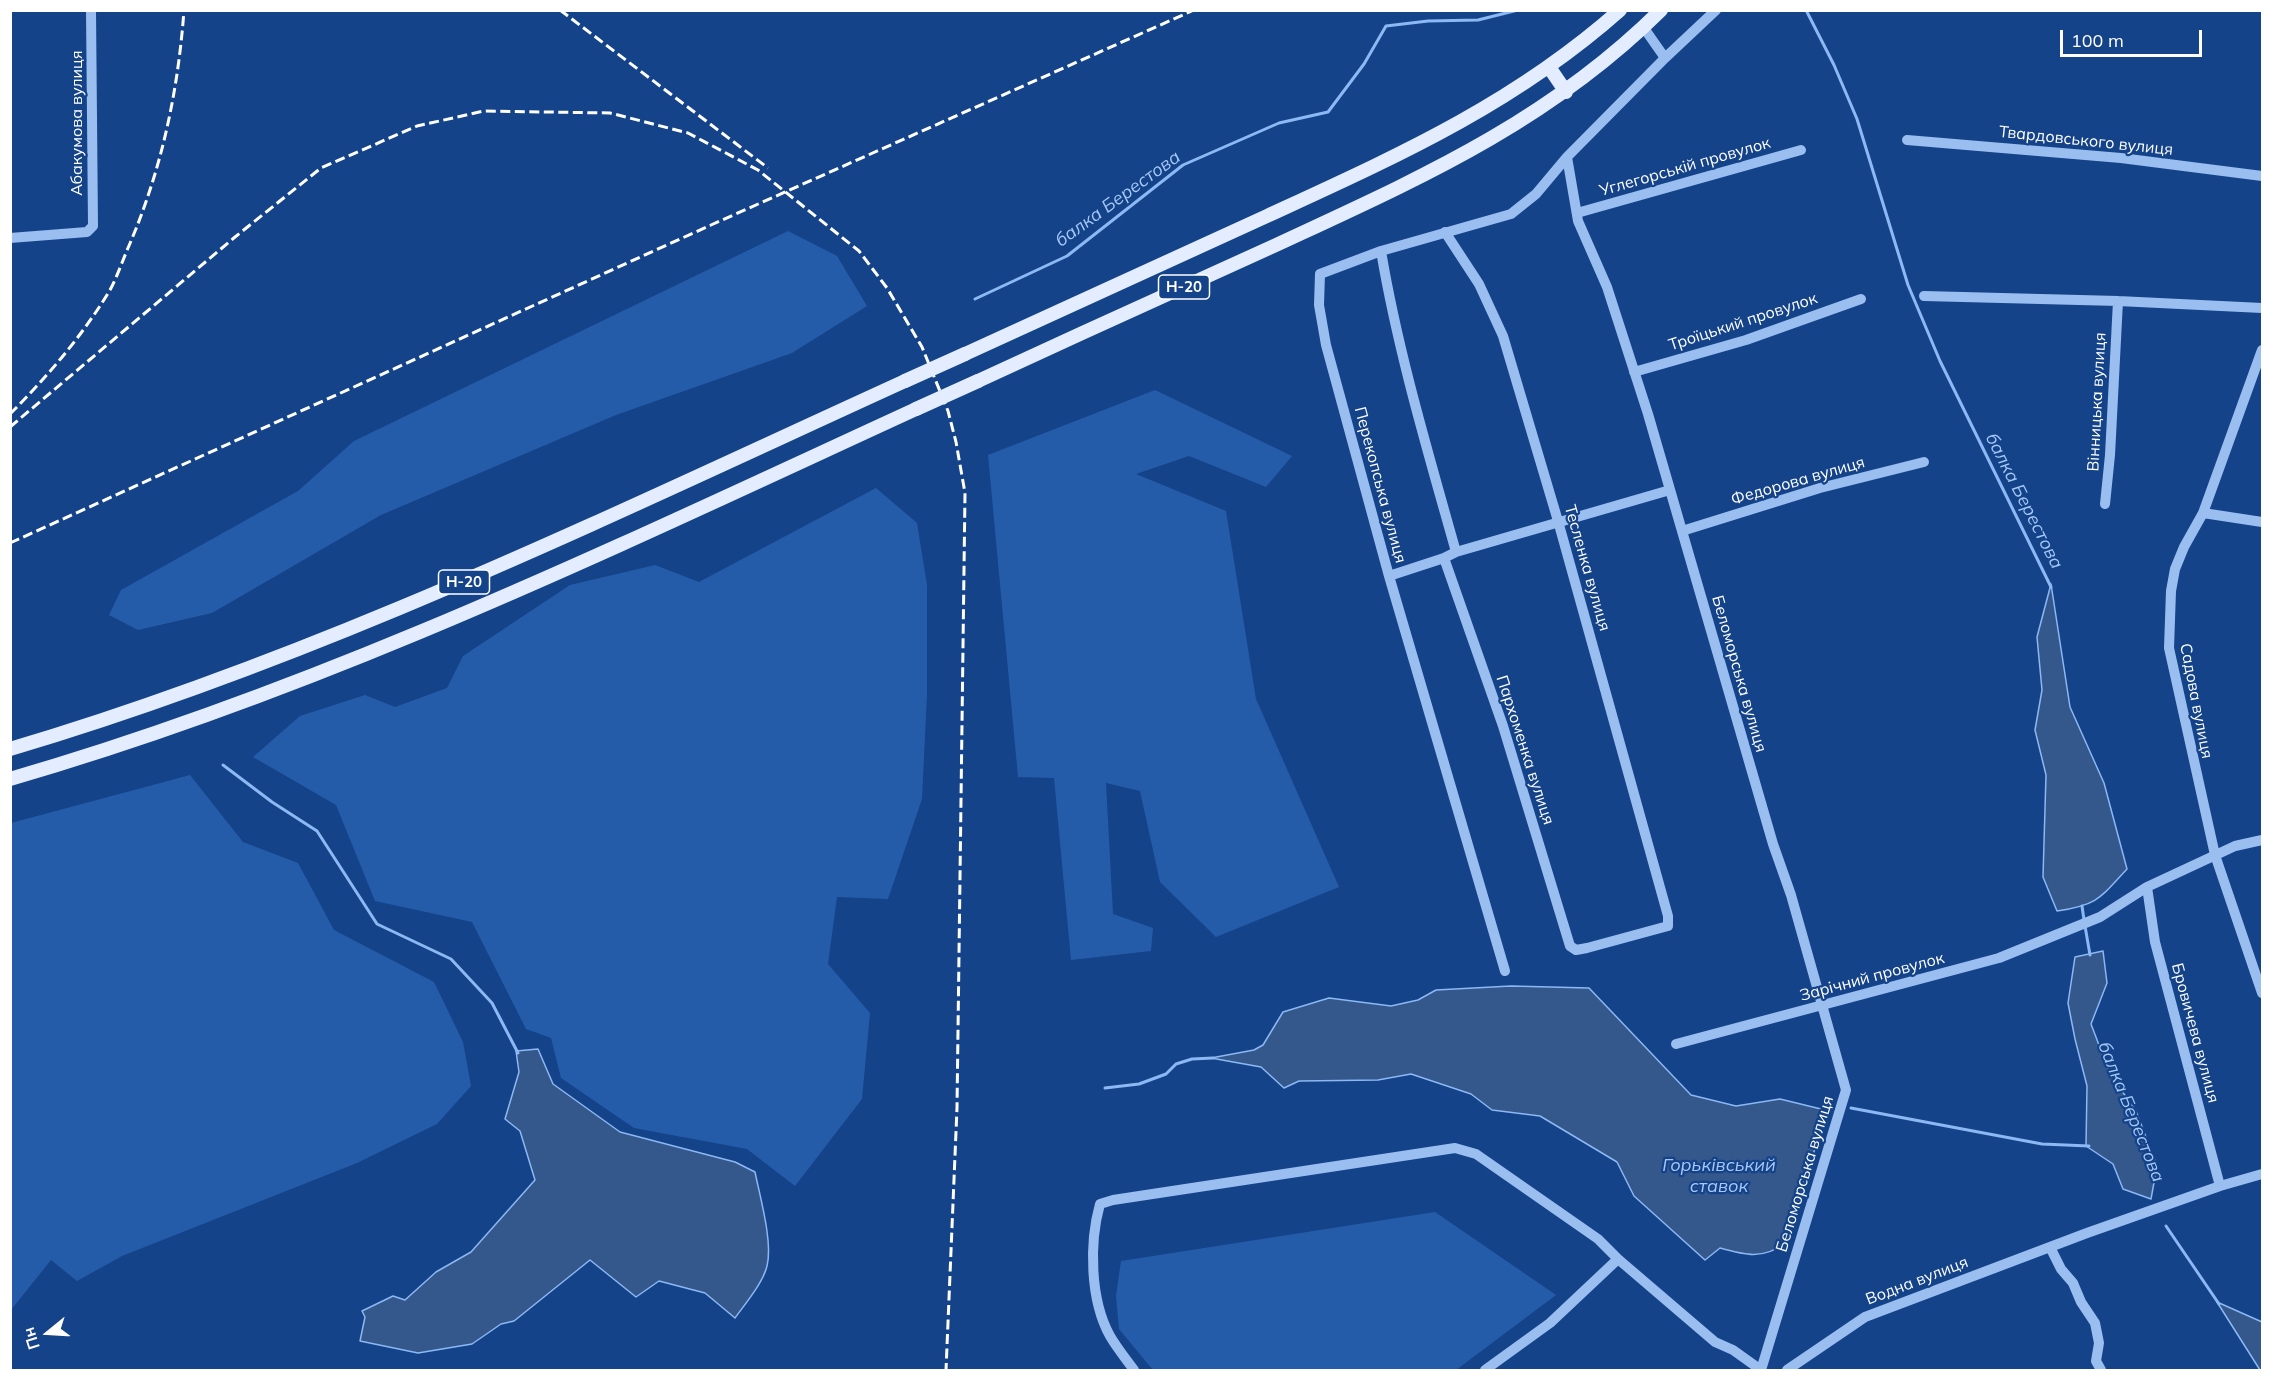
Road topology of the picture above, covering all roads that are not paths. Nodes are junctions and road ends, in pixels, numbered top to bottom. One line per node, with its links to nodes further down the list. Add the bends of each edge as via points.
1 (91, 10): 15 (street, Абакумова вулиця, via 93,226 87,232)
2 (1620, 10): 7 (main road, Н-20)
3 (1661, 10): 5 (main road, Н-20)
4 (1716, 10): 6 (street)
5 (1644, 28): 6 (street); 8 (main road, Н-20)
6 (1665, 58): 11 (street)
7 (1549, 67): 8 (main road); 33 (main road, Н-20, bridge, via 1469,118 1369,169 521,556 391,613 158,703)
8 (1566, 92): 34 (main road, Н-20, bridge, via 1509,130 1389,193 520,589 392,644 188,721)
9 (1906, 140): 12 (street, Твардовського вулиця, via 2121,158)
10 (1801, 150): 13 (street, Углегорськiй провулок)
11 (1567, 157): 13 (street, Беломорська вулиця); 14 (street, Перекопська вулиця, via 1536,194 1511,214)
12 (2262, 176)
13 (1577, 213): 22 (street, Беломорська вулиця, via 1607,287)
14 (1445, 232): 16 (street, Перекопська вулиця); 27 (street, Тесленка вулиця, via 1479,284 1503,336)
15 (10, 238)
16 (1381, 251): 30 (street, via 1422,431); 32 (street, Перекопська вулиця, via 1320,274 1319,305 1326,345)
17 (1924, 296): 19 (street)
18 (1861, 299): 22 (street, Троїцький провулок, via 1746,340)
19 (2118, 301): 20 (street); 25 (street, Вінницька вулиця)
20 (2262, 308)
21 (2262, 350): 26 (street, Садова вулиця)
22 (1634, 372): 24 (street, Беломорська вулиця)
23 (1924, 462): 29 (street, Федорова вулиця, via 1820,488)
24 (1670, 490): 27 (street); 29 (street, Беломорська вулиця)
25 (2104, 504)
26 (2203, 513): 28 (street); 36 (street, Садова вулиця, via 2175,569 2168,616 2169,648)
27 (1558, 521): 30 (street); 38 (street, Тесленка вулиця, via 1668,916 1668,926)
28 (2262, 522)
29 (1682, 531): 41 (street, Беломорська вулиця)
30 (1456, 552): 31 (street)
31 (1444, 558): 32 (street); 38 (street, Пархоменка вулиця, via 1503,726 1565,933)
32 (1389, 576): 39 (street, Перекопська вулиця)
33 (10, 749)
34 (10, 779)
35 (2262, 840): 36 (street, Зарічний провулок)
36 (2215, 855): 37 (street, Зарічний провулок); 40 (street, Садова вулиця)
37 (2147, 887): 41 (street, Зарічний провулок, via 2100,917 2000,958); 44 (street, Бровичева вулиця, via 2155,942)
38 (1576, 950)
39 (1505, 971)
40 (2262, 993)
41 (1822, 1007): 42 (street, Зарічний провулок); 49 (street, Беломорська вулиця, via 1846,1090)
42 (1676, 1044)
43 (2262, 1174): 44 (street, Водна вулиця)
44 (2220, 1186): 45 (street, Водна вулиця)
45 (2050, 1247): 50 (street, Водна вулиця, via 1865,1317); 51 (street, via 2095,1323 2099,1343 2096,1361)
46 (1618, 1259): 47 (street, via 1598,1239 1476,1154 1455,1148 1113,1200 1100,1204 1094,1225 1094,1290 1109,1335); 48 (street, via 1550,1323); 49 (street, via 1715,1342)
47 (1134, 1371)
48 (1485, 1371)
49 (1761, 1371)
50 (1787, 1371)
51 (2101, 1371)

